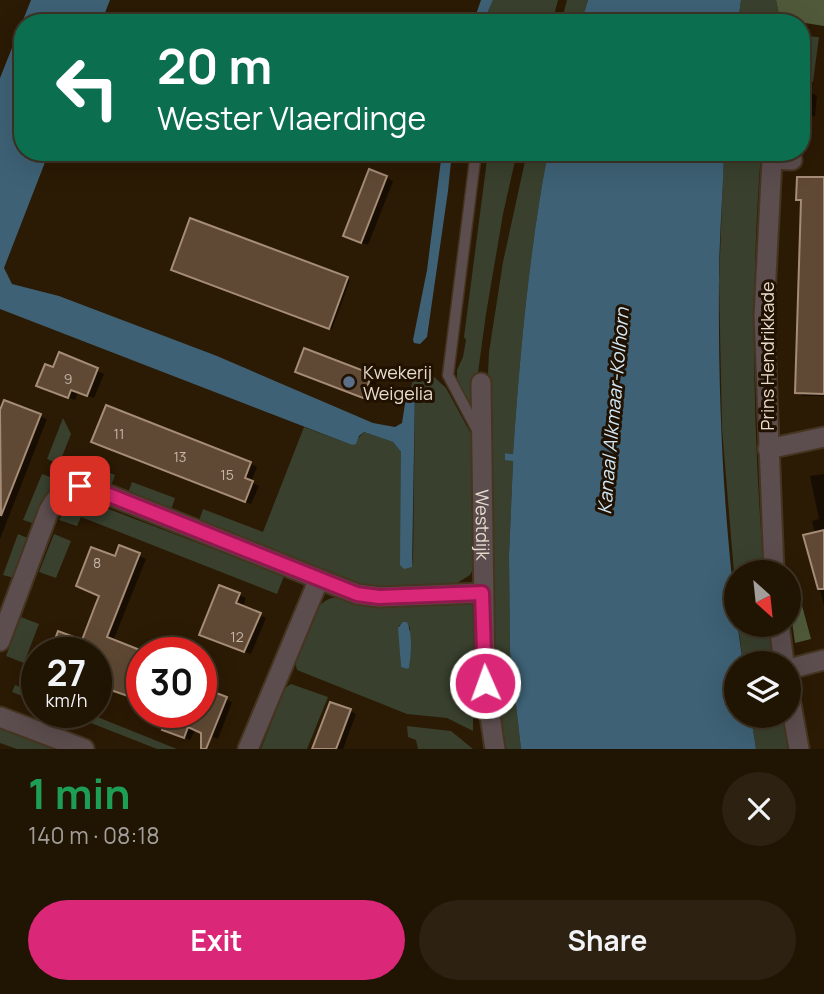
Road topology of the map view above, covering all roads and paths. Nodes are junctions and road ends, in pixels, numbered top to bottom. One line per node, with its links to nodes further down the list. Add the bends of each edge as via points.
1 (475, 161): 5 (lane, via 448,375)
2 (772, 161): 6 (street, Prins Hendrikkade, via 764,315)
3 (481, 383): 5 (street, Westdijk)
4 (824, 437): 6 (street)
5 (482, 439): 9 (street, Westdijk)
6 (768, 449): 7 (street, Prins Hendrikkade)
7 (773, 560)
8 (318, 579): 9 (street, via 379,597); 10 (street, via 80,486 66,489 49,510); 16 (street)
9 (482, 593): 17 (street, Westdijk, via 485,683)
10 (0, 641)
11 (824, 660): 12 (street)
12 (801, 665)
13 (0, 717): 15 (street)
14 (795, 728): 18 (street)
15 (84, 749)
16 (248, 749)
17 (495, 749)
18 (799, 749)

